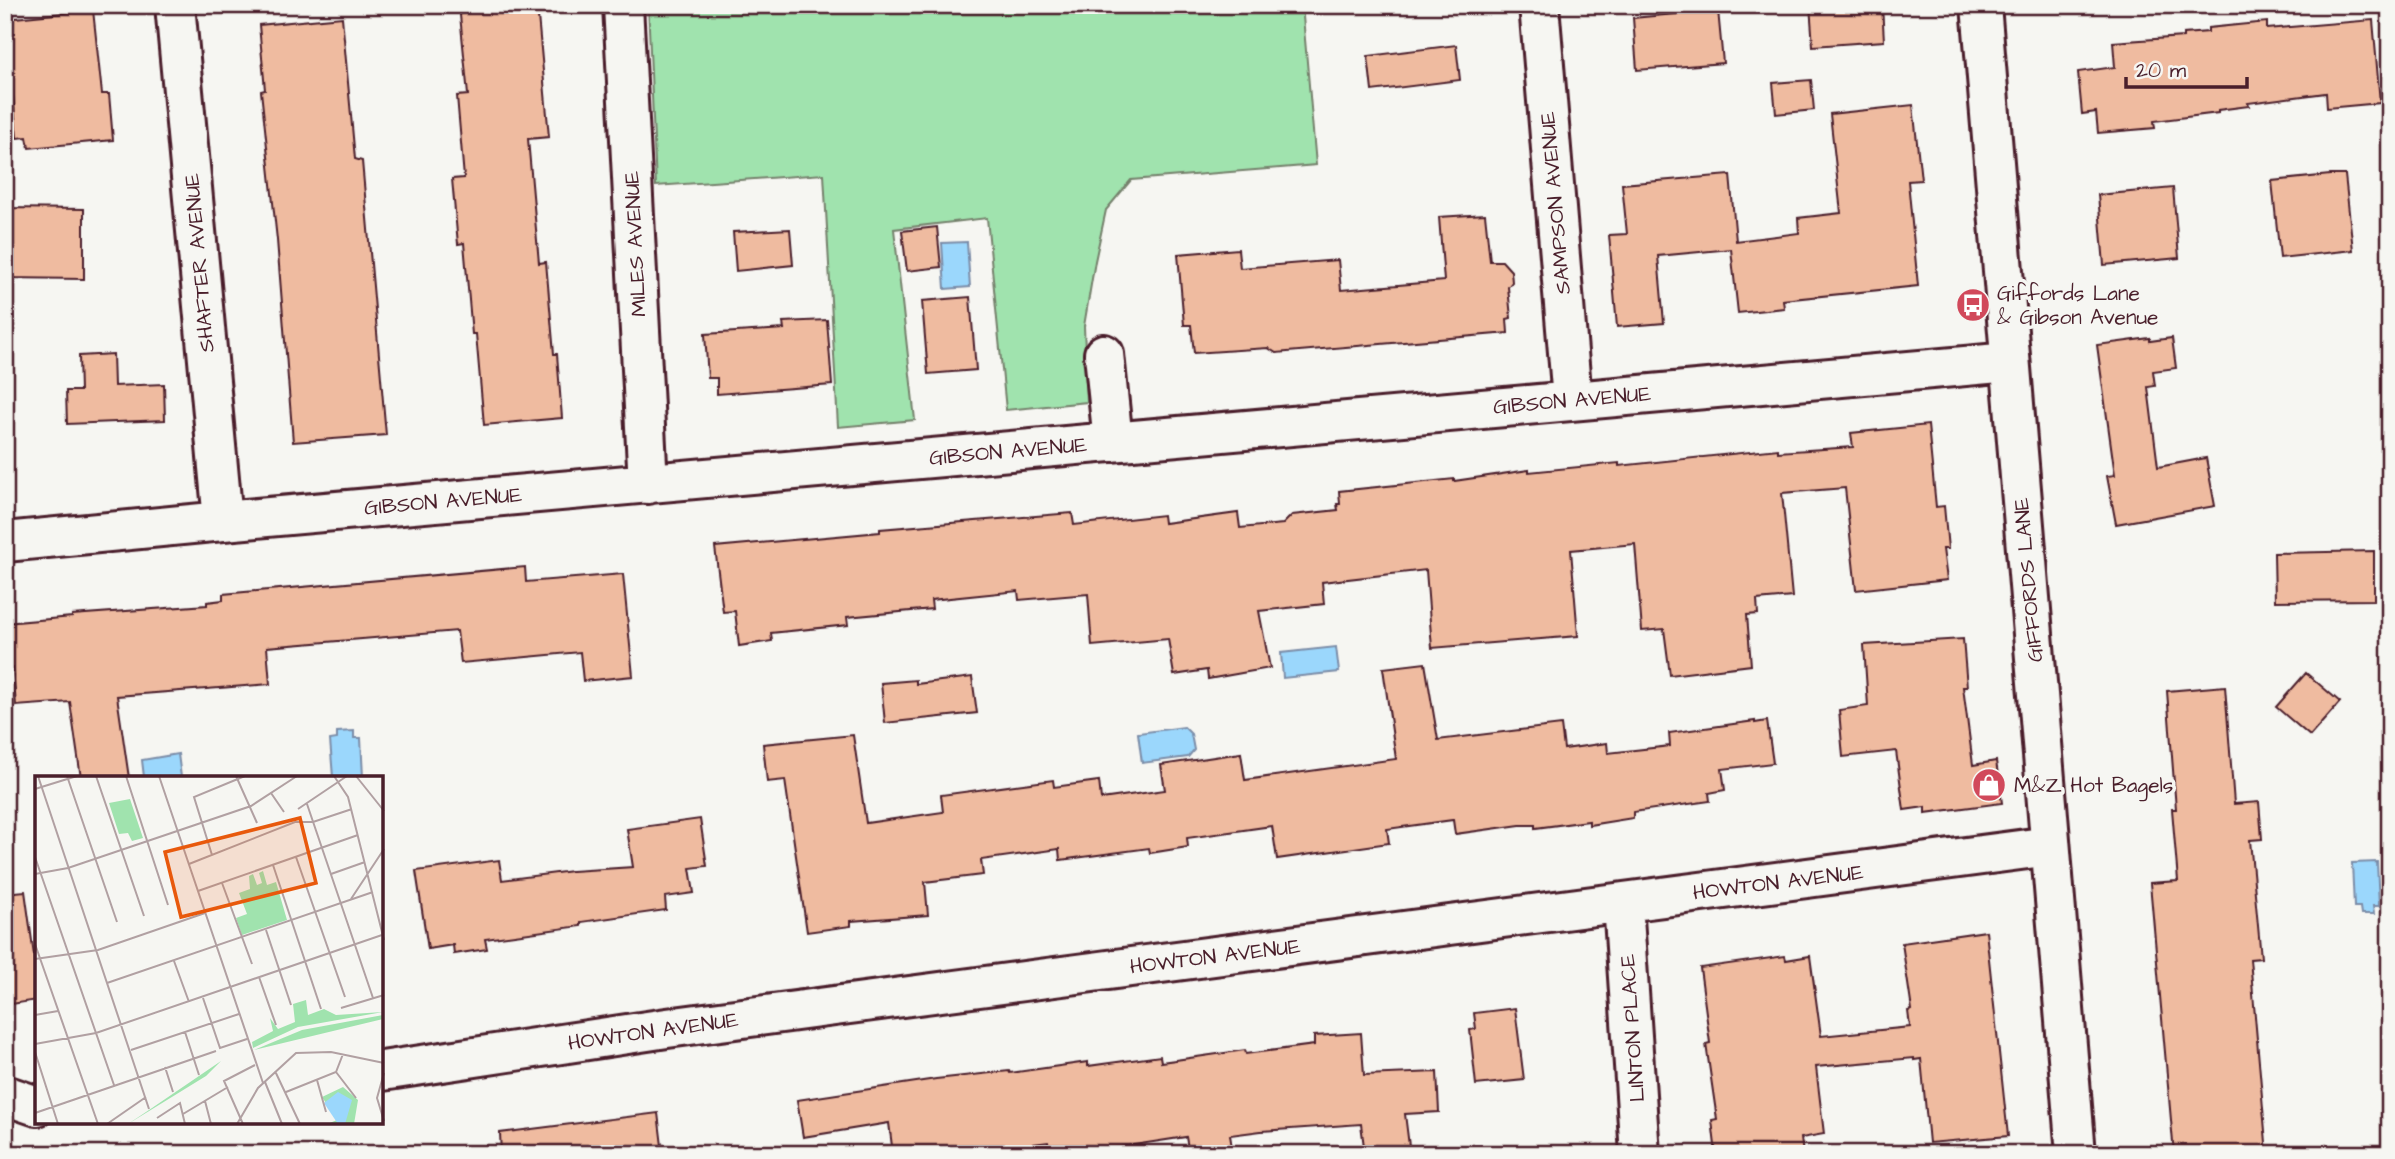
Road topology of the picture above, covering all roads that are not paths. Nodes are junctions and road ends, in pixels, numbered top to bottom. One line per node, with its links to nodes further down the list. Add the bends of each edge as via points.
1 (175, 5): 10 (street, SHAFTER AVENUE)
2 (623, 5): 9 (street, MILES AVENUE)
3 (1539, 5): 7 (street, SAMPSON AVENUE)
4 (1981, 5): 6 (street, GIFFORDS LANE)
5 (1104, 354): 8 (street)
6 (2010, 362): 7 (street, GIBSON AVENUE); 12 (street, GIFFORDS LANE)
7 (1572, 400): 8 (street, GIBSON AVENUE)
8 (1113, 442): 9 (street, GIBSON AVENUE)
9 (648, 484): 10 (street, GIBSON AVENUE)
10 (223, 520): 11 (street, GIBSON AVENUE)
11 (5, 542)
12 (2050, 846): 13 (street, HOWTON AVENUE); 18 (street, GIFFORDS LANE)
13 (1623, 902): 14 (street, HOWTON AVENUE, via 680,1026); 17 (street, LINTON PLACE)
14 (383, 1071)
15 (5, 1095): 16 (street)
16 (35, 1105)
17 (1640, 1154)
18 (2076, 1154)

